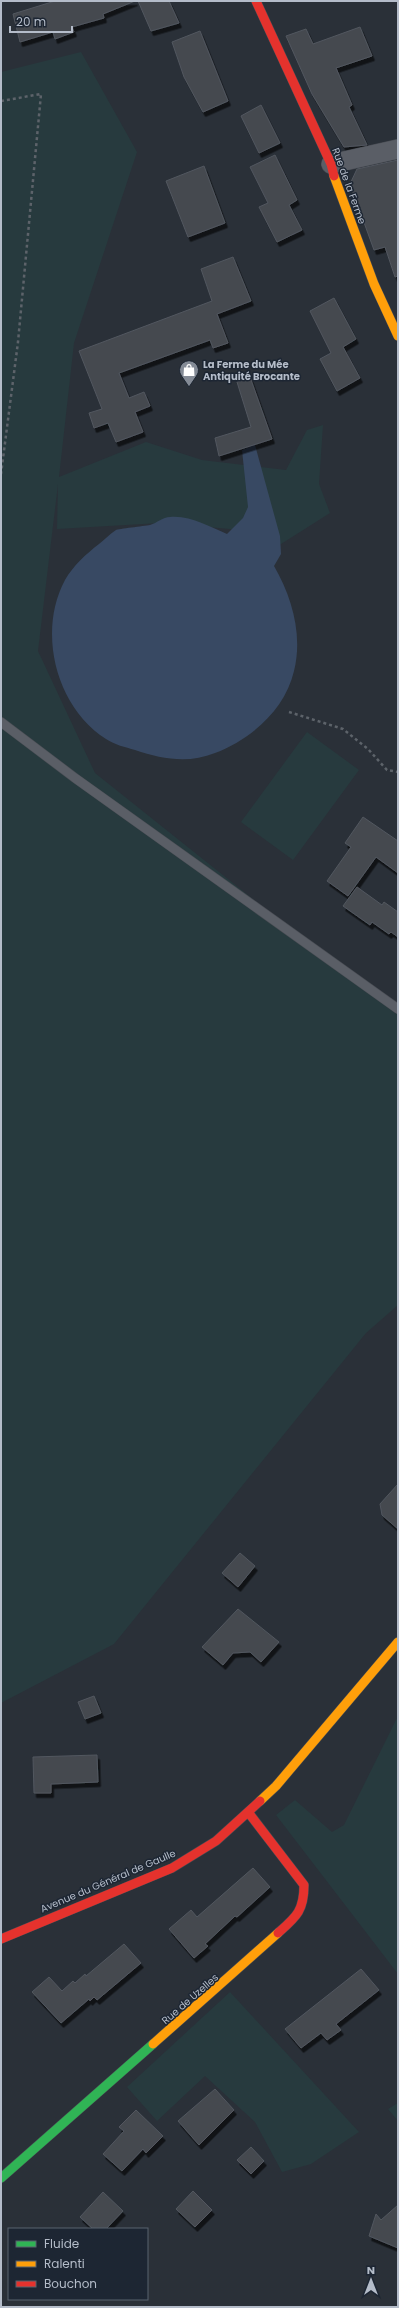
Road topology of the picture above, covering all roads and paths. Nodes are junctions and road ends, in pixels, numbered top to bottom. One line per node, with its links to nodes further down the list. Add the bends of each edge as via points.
1 (256, 1): 4 (street, Rue de la Ferme)
2 (1, 101): 6 (path, via 41,94 18,342)
3 (398, 149): 4 (street)
4 (331, 164): 5 (street, Rue de la Ferme, via 344,207 374,284)
5 (398, 336)
6 (2, 458): 7 (path)
7 (1, 474)
8 (289, 712): 10 (path, via 343,729 368,749 387,770)
9 (1, 722): 11 (lane, via 75,778)
10 (398, 772)
11 (398, 1009)
12 (398, 1642): 13 (street, Avenue du Général de Gaulle, via 276,1786)
13 (248, 1812): 14 (street, Avenue du Général de Gaulle, via 216,1841 172,1868); 15 (street, Rue de Uzelles, via 304,1885 304,1900 297,1916)
14 (1, 1939)
15 (1, 2178)

